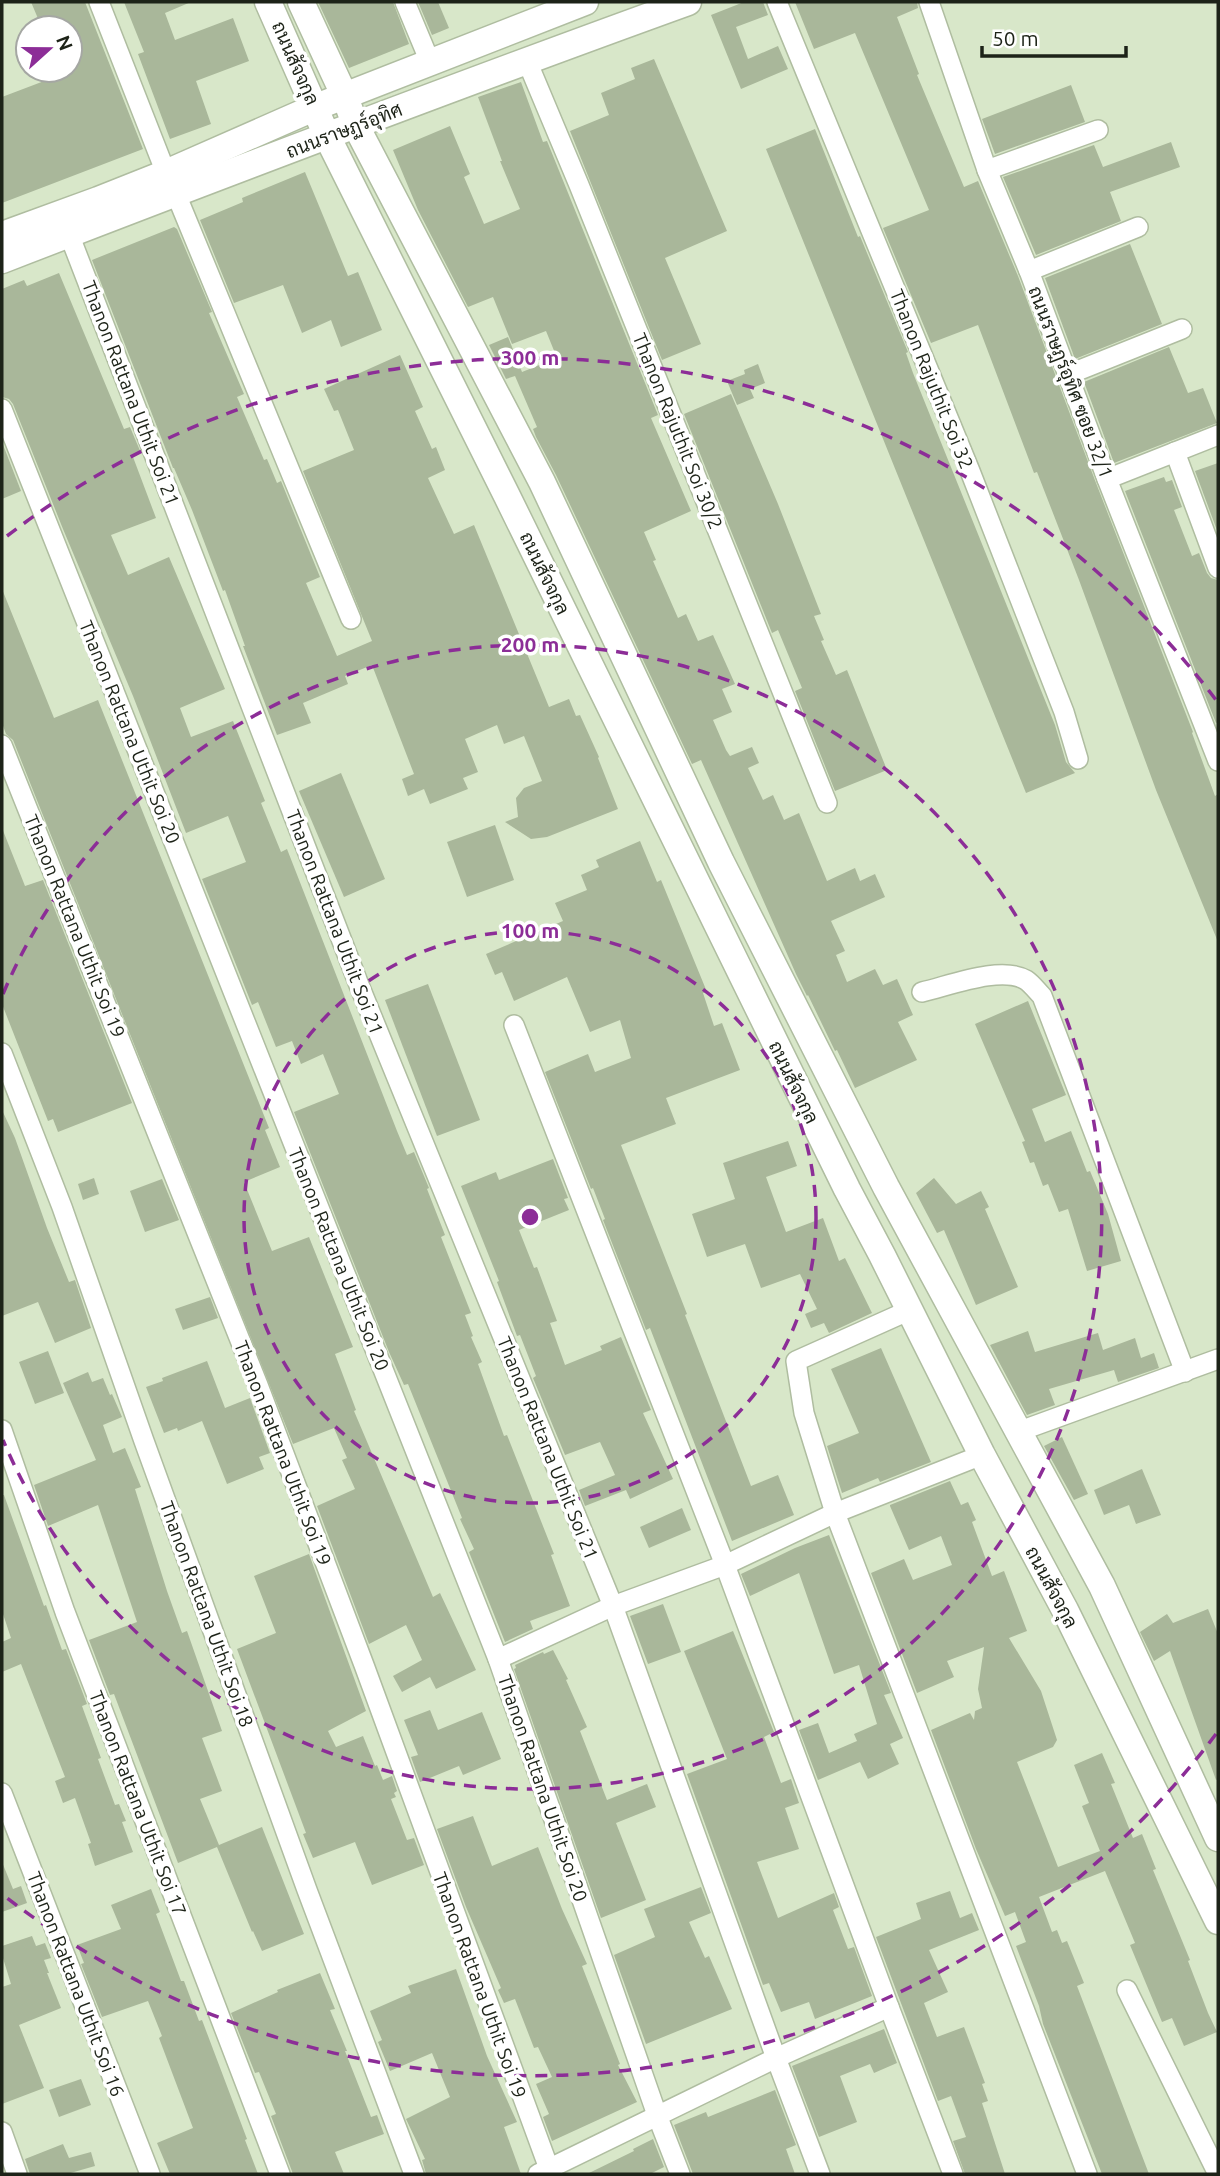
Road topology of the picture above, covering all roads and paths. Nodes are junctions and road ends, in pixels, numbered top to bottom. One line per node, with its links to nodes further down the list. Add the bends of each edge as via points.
1 (99, 2): 17 (street)
2 (268, 2): 12 (street, ถนนสัจจกุล)
3 (301, 2): 11 (street, ถนนสัจจกุล)
4 (405, 2): 10 (street)
5 (585, 2): 10 (street, ถนนราษฏร์อุทิศ)
6 (688, 2): 9 (street, ถนนราษฏร์อุทิศ)
7 (777, 2): 32 (street, Thanon Rajuthit Soi 32, via 970,471)
8 (929, 2): 16 (street, ถนนราษฎร์อุทิศ ซอย 32/1)
9 (527, 61): 13 (street, ถนนราษฏร์อุทิศ); 34 (street, Thanon Rajuthit Soi 30/2)
10 (430, 62): 11 (street, ถนนราษฏร์อุทิศ)
11 (345, 96): 12 (street, ถนนราษฏร์อุทิศ); 13 (street, ถนนสัจจกุล)
12 (316, 107): 15 (street, ถนนสัจจกุล); 17 (street, ถนนราษฏร์อุทิศ)
13 (355, 124): 15 (street, ถนนราษฏร์อุทิศ); 38 (street, ถนนสัจจกุล, via 536,470 721,862)
14 (1098, 130): 16 (street)
15 (327, 136): 17 (street, ถนนราษฏร์อุทิศ); 39 (street, ถนนสัจจกุล)
16 (987, 170): 22 (street, ถนนราษฎร์อุทิศ ซอย 32/1)
17 (171, 183): 19 (street, ถนนราษฏร์อุทิศ); 20 (street, ถนนราษฏร์อุทิศ, via 98,200); 30 (street)
18 (1138, 226): 22 (street)
19 (69, 234): 21 (street, ถนนราษฏร์อุทิศ); 49 (street, Thanon Rattana Uthit Soi 21, via 359,985)
20 (2, 235)
21 (2, 260)
22 (1029, 271): 24 (street, ถนนราษฎร์อุทิศ ซอย 32/1)
23 (1182, 330): 24 (street)
24 (1068, 374): 28 (street, ถนนราษฎร์อุทิศ ซอย 32/1)
25 (2, 409): 51 (street, Thanon Rattana Uthit Soi 20)
26 (1218, 435): 27 (street)
27 (1175, 452): 28 (street); 29 (street)
28 (1107, 479): 33 (street, ถนนราษฎร์อุทิศ ซอย 32/1)
29 (1218, 568)
30 (351, 619)
31 (2, 745): 60 (street, Thanon Rattana Uthit Soi 19, via 258,1385 364,1665)
32 (1078, 759)
33 (1218, 761)
34 (827, 803)
35 (922, 992): 42 (street, via 998,974 1024,979 1042,996)
36 (514, 1025): 47 (street)
37 (2, 1053): 64 (street, Thanon Rattana Uthit Soi 18)
38 (886, 1187): 39 (street); 44 (street, ถนนสัจจกุล)
39 (882, 1255): 40 (street, ถนนสัจจกุล)
40 (910, 1310): 45 (street, ถนนสัจจกุล); 46 (street, via 796,1361 804,1413)
41 (1218, 1359): 42 (street)
42 (1185, 1372): 44 (street)
43 (2, 1430): 63 (street, Thanon Rattana Uthit Soi 17, via 65,1612)
44 (1020, 1431): 48 (street, ถนนสัจจกุล)
45 (982, 1455): 46 (street); 50 (street, ถนนสัจจกุล)
46 (835, 1513): 47 (street); 68 (street)
47 (724, 1565): 49 (street); 56 (street)
48 (1102, 1586): 50 (street); 53 (street, ถนนสัจจกุล)
49 (613, 1606): 51 (street); 57 (street, Thanon Rattana Uthit Soi 21)
50 (1065, 1610): 54 (street, ถนนสัจจกุล)
51 (498, 1659): 58 (street, Thanon Rattana Uthit Soi 20)
52 (2, 1793): 62 (street, Thanon Rattana Uthit Soi 16)
53 (1218, 1838)
54 (1218, 1921)
55 (1126, 1990): 69 (street)
56 (889, 2007): 57 (street); 67 (street)
57 (776, 2057): 58 (street); 66 (street, Thanon Rattana Uthit Soi 21)
58 (657, 2115): 60 (street); 65 (street, Thanon Rattana Uthit Soi 20)
59 (2, 2132): 61 (street)
60 (545, 2172)
61 (17, 2174)
62 (149, 2174)
63 (279, 2174)
64 (414, 2174)
65 (680, 2174)
66 (820, 2174)
67 (953, 2174)
68 (1087, 2174)
69 (1218, 2174)

